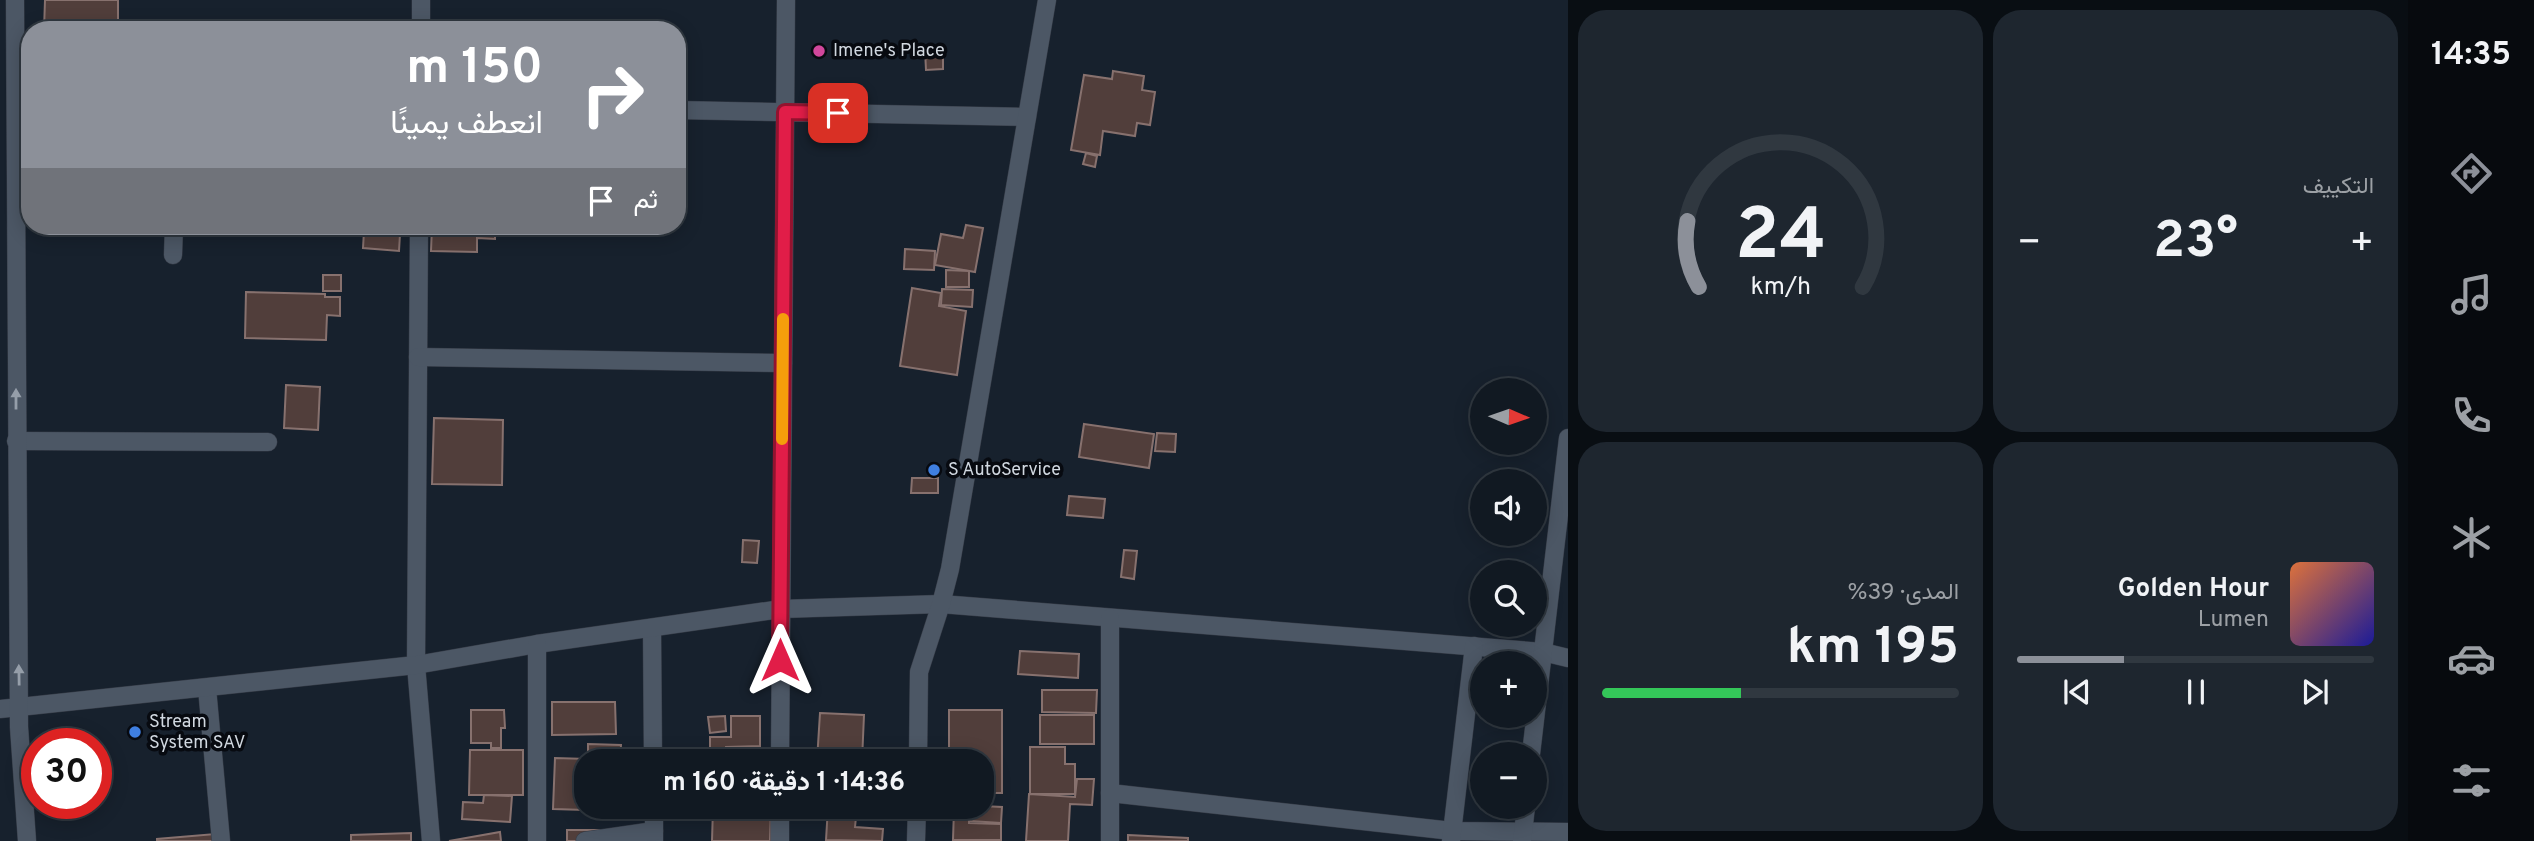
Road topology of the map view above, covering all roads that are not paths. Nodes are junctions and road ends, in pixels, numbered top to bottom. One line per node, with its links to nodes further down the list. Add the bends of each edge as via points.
1 (15, 0): 6 (street)
2 (421, 0): 5 (street)
3 (786, 0): 8 (street)
4 (1047, 0): 9 (street)
5 (421, 21)
6 (21, 95)
7 (686, 110): 8 (street)
8 (785, 112): 9 (street); 15 (street)
9 (1027, 117): 19 (street)
10 (21, 166): 17 (street, one-way to 10)
11 (174, 235): 13 (street)
12 (419, 235): 14 (street)
13 (173, 255)
14 (418, 357): 15 (street); 29 (street)
15 (783, 363): 20 (street)
16 (1568, 438): 26 (street)
17 (16, 441): 18 (street); 32 (street, one-way to 17)
18 (268, 442)
19 (941, 604): 20 (street); 21 (street); 35 (street, via 919,672)
20 (781, 609): 22 (street); 34 (street)
21 (1110, 618): 24 (street); 36 (street)
22 (652, 628): 23 (street); 33 (street)
23 (537, 644): 29 (street); 47 (street)
24 (1474, 646): 25 (street); 42 (street)
25 (1532, 651)
26 (1543, 651)
27 (1547, 653): 28 (street)
28 (1568, 658)
29 (415, 665): 30 (street); 46 (street)
30 (207, 688): 32 (street); 45 (street)
31 (0, 709): 32 (street)
32 (19, 709): 44 (street)
33 (653, 749)
34 (780, 749)
35 (918, 749)
36 (1110, 793): 42 (street); 51 (street)
37 (780, 819): 49 (street)
38 (917, 819): 50 (street)
39 (1524, 819): 43 (street)
40 (1568, 832): 43 (street)
41 (654, 836): 48 (street)
42 (1451, 836): 43 (street)
43 (1522, 837)
44 (27, 841)
45 (221, 841)
46 (431, 841)
47 (537, 841)
48 (585, 841)
49 (780, 841)
50 (916, 841)
51 (1110, 841)

